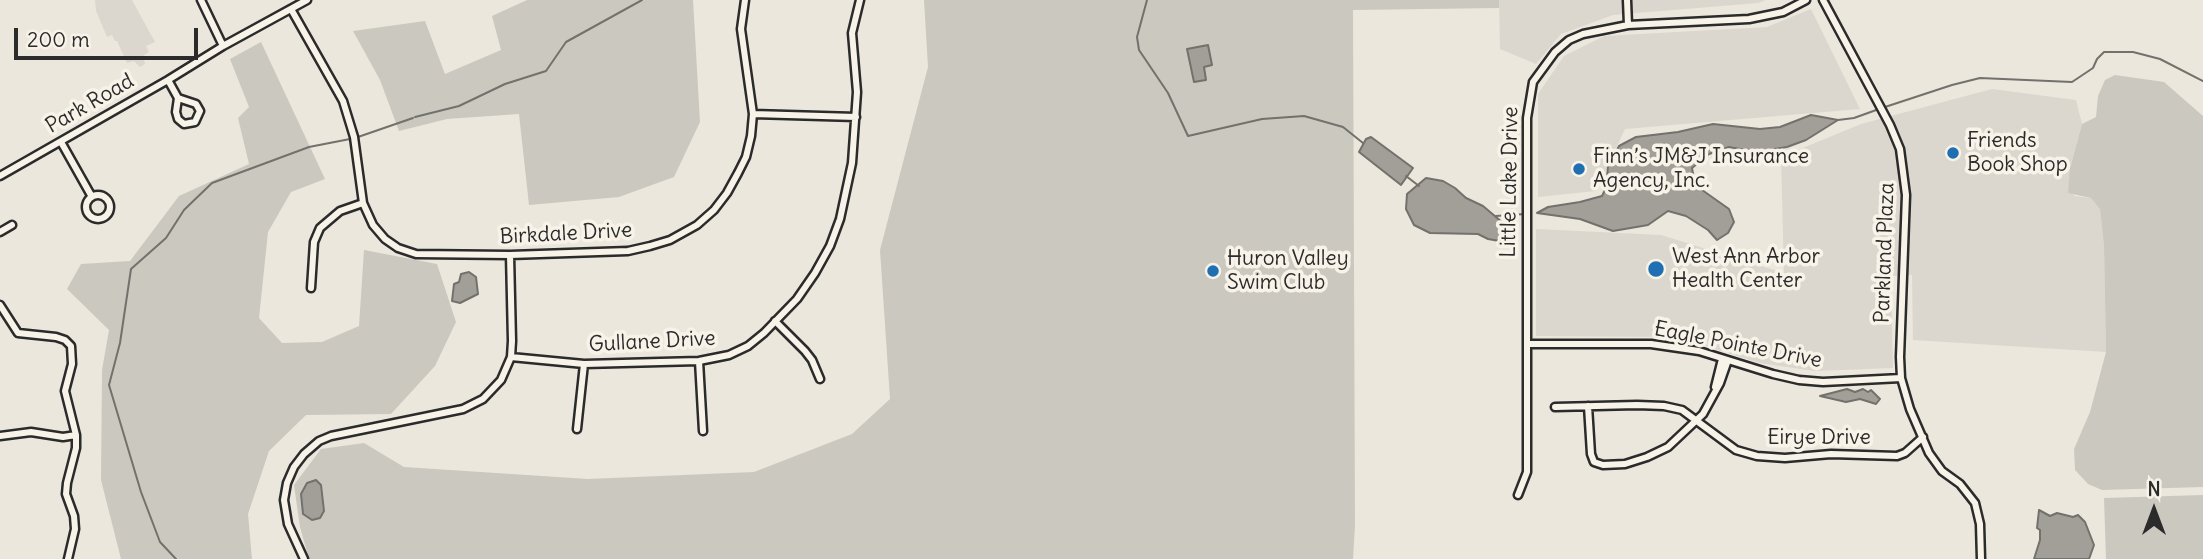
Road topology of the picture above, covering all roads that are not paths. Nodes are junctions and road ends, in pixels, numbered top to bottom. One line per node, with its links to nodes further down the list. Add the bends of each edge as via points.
1 (201, 0): 10 (street)
2 (307, 0): 8 (street, Park Road)
3 (745, 0): 13 (street, Birkdale Drive, via 741,29)
4 (860, 0): 14 (street, Gullane Drive, via 852,33)
5 (1628, 0): 9 (street)
6 (1806, 0): 9 (street, Little Lake Drive, via 1783,12 1749,19)
7 (1823, 0): 30 (street, Parkland Plaza, via 1900,149 1906,184)
8 (291, 9): 10 (street, Park Road); 18 (street, Birkdale Drive, via 343,102 354,136)
9 (1628, 25): 25 (street, Little Lake Drive, via 1569,40 1533,82 1527,118)
10 (223, 46): 11 (street, Park Road)
11 (168, 80): 12 (street); 15 (street, Park Road)
12 (178, 98): 12 (street, via 178,119 184,124 195,122 200,115 196,104)
13 (753, 114): 14 (street); 21 (street, Birkdale Drive, via 746,158 715,210 697,225 667,241 628,251)
14 (856, 117): 24 (street, Gullane Drive, via 847,190 830,246 797,299)
15 (61, 142): 16 (street, Park Road); 17 (street)
16 (0, 176)
17 (92, 197)
18 (363, 203): 21 (street, Birkdale Drive, via 373,226 398,248 430,256); 22 (street, via 340,211 320,228 314,242)
19 (12, 225): 20 (street)
20 (0, 232)
21 (510, 255): 26 (street)
22 (311, 288)
23 (0, 305): 37 (street, via 18,333 56,337 71,346 65,391)
24 (775, 321): 28 (street, Gullane Drive, via 729,355); 31 (street, via 805,351)
25 (1527, 344): 27 (street, Eagle Pointe Drive, via 1651,344); 40 (street, Little Lake Drive, via 1527,472)
26 (510, 357): 29 (street, Gullane Drive); 42 (street, via 501,380 476,404 331,436 304,454 290,475 284,500 288,524)
27 (1725, 360): 30 (street, Eagle Pointe Drive, via 1799,380); 34 (street, via 1707,408)
28 (699, 361): 29 (street, Gullane Drive); 36 (street)
29 (583, 364): 35 (street)
30 (1901, 378): 39 (street, Parkland Plaza)
31 (820, 379)
32 (1555, 407): 33 (street, Eirye Drive)
33 (1588, 407): 34 (street, Eirye Drive, via 1664,406 1682,410); 34 (street, via 1591,454 1594,462 1603,465 1625,464 1668,447)
34 (1695, 420): 39 (street, Eirye Drive, via 1735,450 1757,456 1897,456)
35 (577, 429)
36 (703, 431)
37 (76, 435): 38 (street, via 31,432); 41 (street, via 66,494 75,529)
38 (0, 436)
39 (1923, 437): 43 (street, Parkland Plaza, via 1941,471 1960,484 1975,503)
40 (1518, 495)
41 (68, 559)
42 (304, 559)
43 (1981, 559)

